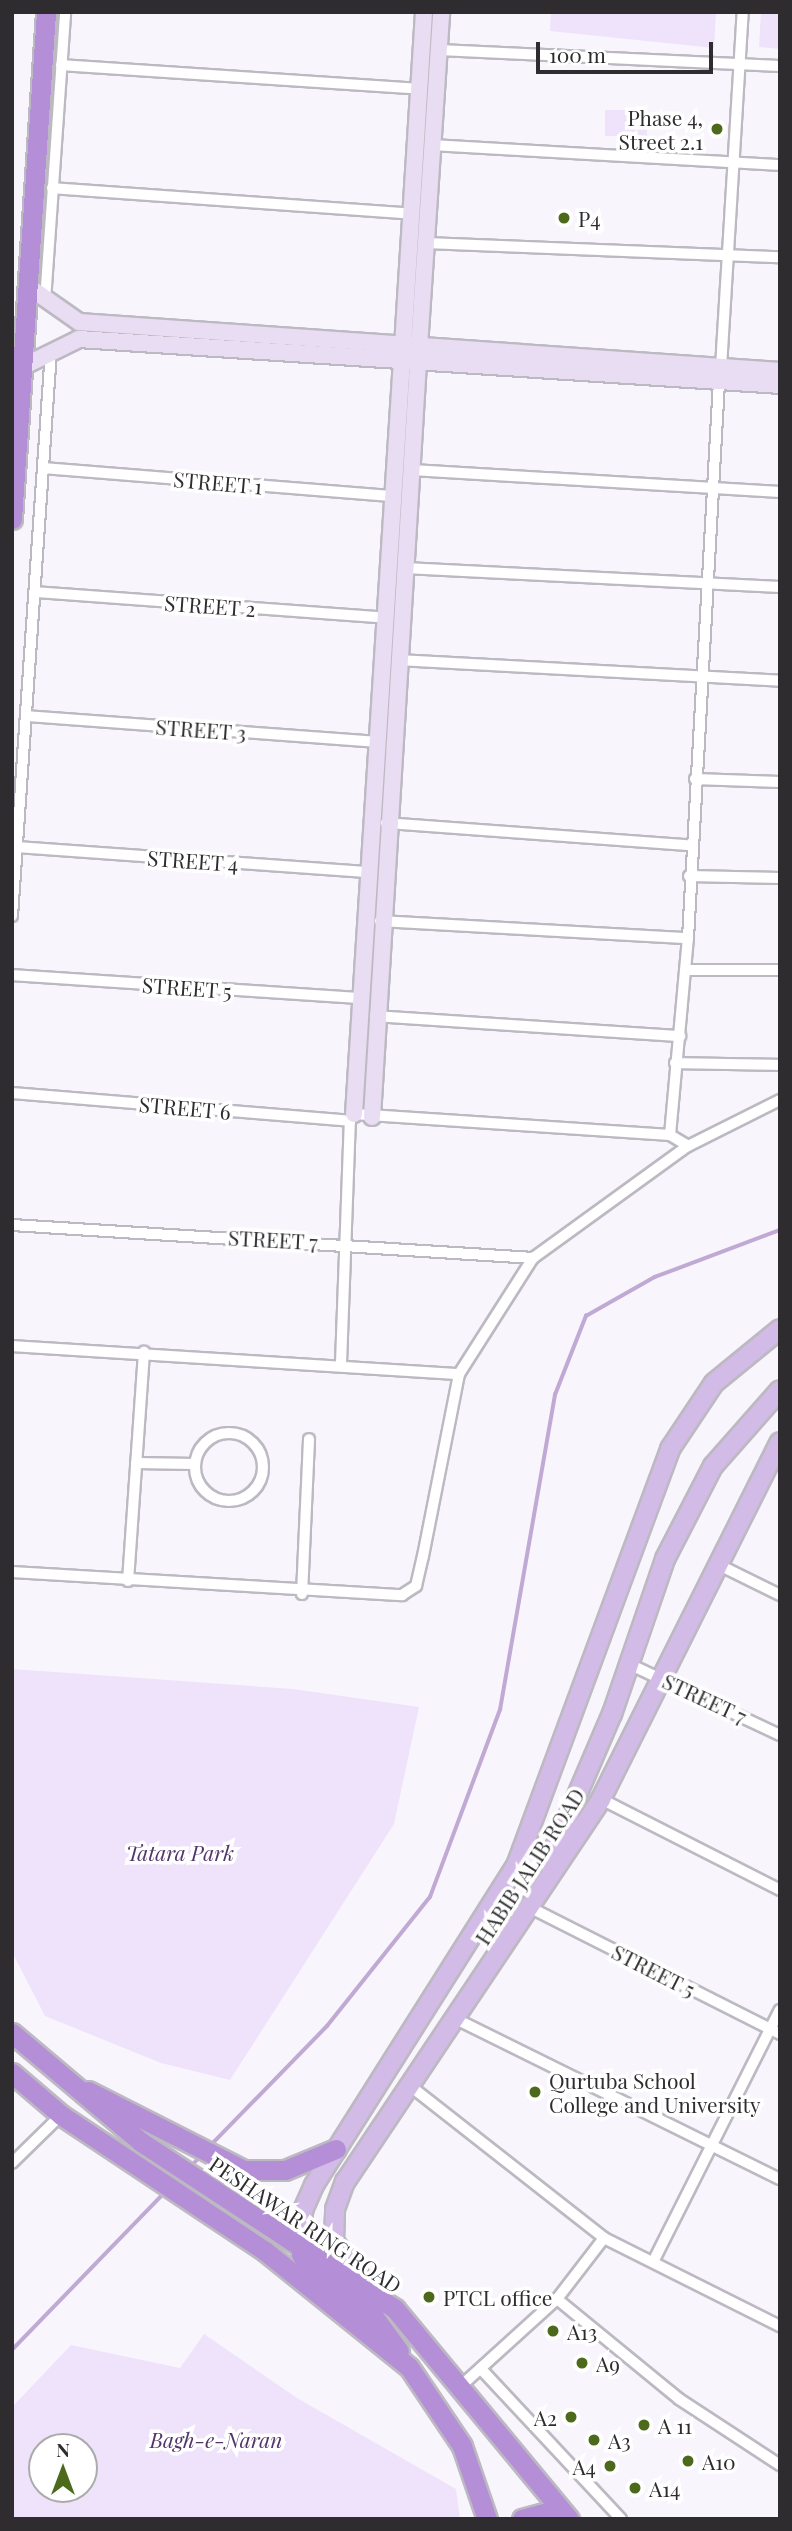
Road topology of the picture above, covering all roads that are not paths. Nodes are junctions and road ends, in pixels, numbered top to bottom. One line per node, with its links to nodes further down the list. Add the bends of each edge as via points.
1 (46, 12): 19 (highway)
2 (65, 12): 8 (street)
3 (424, 12): 10 (street)
4 (441, 12): 6 (street)
5 (743, 12): 7 (street)
6 (439, 50): 7 (street); 11 (street)
7 (740, 64): 9 (street); 12 (street)
8 (61, 65): 10 (street); 14 (street)
9 (780, 66)
10 (419, 89): 15 (street)
11 (432, 145): 12 (street); 16 (street)
12 (734, 162): 13 (street); 17 (street)
13 (780, 165)
14 (52, 188): 15 (street); 20 (street)
15 (411, 214): 22 (street)
16 (425, 243): 17 (street); 22 (street)
17 (728, 253): 18 (street); 25 (street)
18 (780, 257)
19 (29, 287): 20 (street); 23 (highway)
20 (45, 301): 22 (street, via 79,322)
21 (51, 351): 22 (street, via 79,339); 23 (street); 27 (street)
22 (411, 354): 25 (street); 28 (street); 31 (street)
23 (22, 366): 32 (highway)
24 (780, 371): 25 (street)
25 (720, 374): 26 (street); 29 (street)
26 (780, 385)
27 (43, 468): 31 (street, STREET 1); 36 (street)
28 (411, 470): 29 (street); 33 (street)
29 (714, 488): 30 (street); 34 (street)
30 (780, 492)
31 (394, 496): 37 (street)
32 (12, 519)
33 (405, 568): 34 (street); 38 (street)
34 (707, 585): 35 (street); 39 (street)
35 (780, 587)
36 (35, 592): 37 (street, STREET 2); 41 (street)
37 (386, 618): 42 (street)
38 (398, 660): 39 (street); 45 (street)
39 (702, 677): 40 (street); 43 (street)
40 (780, 681)
41 (26, 716): 42 (street, STREET 3); 48 (street)
42 (377, 742): 45 (street)
43 (695, 779): 44 (street); 47 (street)
44 (780, 782)
45 (381, 792): 46 (street); 49 (street)
46 (386, 823): 47 (street); 53 (street)
47 (689, 845): 50 (street)
48 (18, 847): 49 (street, STREET 4); 52 (street)
49 (368, 872): 58 (street)
50 (689, 876): 51 (street); 54 (street)
51 (780, 878)
52 (12, 916)
53 (380, 922): 54 (street); 59 (street)
54 (688, 938): 55 (street)
55 (686, 970): 56 (street); 60 (street)
56 (780, 970)
57 (12, 975): 58 (street, STREET 5)
58 (361, 998): 65 (street)
59 (375, 1016): 60 (street); 66 (street)
60 (680, 1036): 61 (street)
61 (676, 1063): 62 (street); 67 (street)
62 (780, 1065)
63 (12, 1093): 65 (street, STREET 6)
64 (780, 1100): 68 (street)
65 (352, 1117): 66 (street, STREET 6); 70 (street)
66 (372, 1117): 67 (street, STREET 6)
67 (670, 1135): 68 (street)
68 (688, 1146): 71 (street)
69 (12, 1225): 70 (street, STREET 7)
70 (345, 1242): 71 (street, STREET 7); 75 (street)
71 (533, 1258): 76 (street)
72 (780, 1329): 91 (main road, via 714,1383 670,1450)
73 (12, 1346): 74 (street)
74 (144, 1352): 75 (street); 80 (street)
75 (341, 1363): 76 (street)
76 (458, 1374): 85 (street, via 416,1586 386,1599)
77 (780, 1390): 87 (main road, via 713,1466 665,1559)
78 (309, 1439): 85 (street)
79 (779, 1446): 82 (main road, HABIB JALIB ROAD)
80 (136, 1463): 81 (street); 84 (street)
81 (195, 1464): 81 (street, via 208,1493 228,1501 257,1486 264,1465 255,1444 236,1433 213,1436)
82 (719, 1565): 86 (street); 88 (main road, HABIB JALIB ROAD)
83 (12, 1572): 84 (street)
84 (128, 1581): 85 (street)
85 (302, 1594)
86 (780, 1595)
87 (629, 1664): 88 (street, STREET 7); 92 (main road)
88 (663, 1678): 89 (street, STREET 7); 90 (main road, HABIB JALIB ROAD)
89 (780, 1735)
90 (601, 1799): 93 (street); 94 (main road, HABIB JALIB ROAD)
91 (523, 1847): 92 (main road); 104 (main road, via 430,2009)
92 (552, 1855): 94 (main road)
93 (780, 1890)
94 (529, 1907): 96 (main road, HABIB JALIB ROAD); 97 (street, STREET 5)
95 (780, 2010): 97 (street)
96 (456, 2019): 101 (main road, HABIB JALIB ROAD); 103 (street)
97 (775, 2032): 103 (street)
98 (12, 2033): 100 (highway, PESHAWAR RING ROAD)
99 (12, 2073): 102 (highway)
100 (60, 2077): 104 (highway, via 218,2159 265,2172 308,2164); 108 (highway, PESHAWAR RING ROAD, via 141,2142)
101 (409, 2085): 107 (street); 110 (main road, HABIB JALIB ROAD, via 360,2158 335,2209 337,2249)
102 (61, 2115): 105 (street); 113 (highway, via 229,2227)
103 (714, 2146): 106 (street); 109 (street)
104 (336, 2149): 108 (main road, via 303,2210)
105 (12, 2163)
106 (780, 2179)
107 (604, 2238): 109 (street); 111 (street)
108 (300, 2248): 110 (highway, PESHAWAR RING ROAD); 113 (highway, via 312,2272 374,2317)
109 (653, 2262): 112 (street)
110 (375, 2295): 115 (highway, PESHAWAR RING ROAD)
111 (557, 2299): 114 (street); 116 (street, via 679,2399)
112 (780, 2326)
113 (409, 2367): 117 (highway, via 461,2446)
114 (482, 2370): 115 (street); 120 (street)
115 (462, 2385): 119 (highway, PESHAWAR RING ROAD)
116 (780, 2465)
117 (487, 2519)
118 (522, 2519): 119 (highway, via 545,2513)
119 (568, 2519)
120 (621, 2519)

